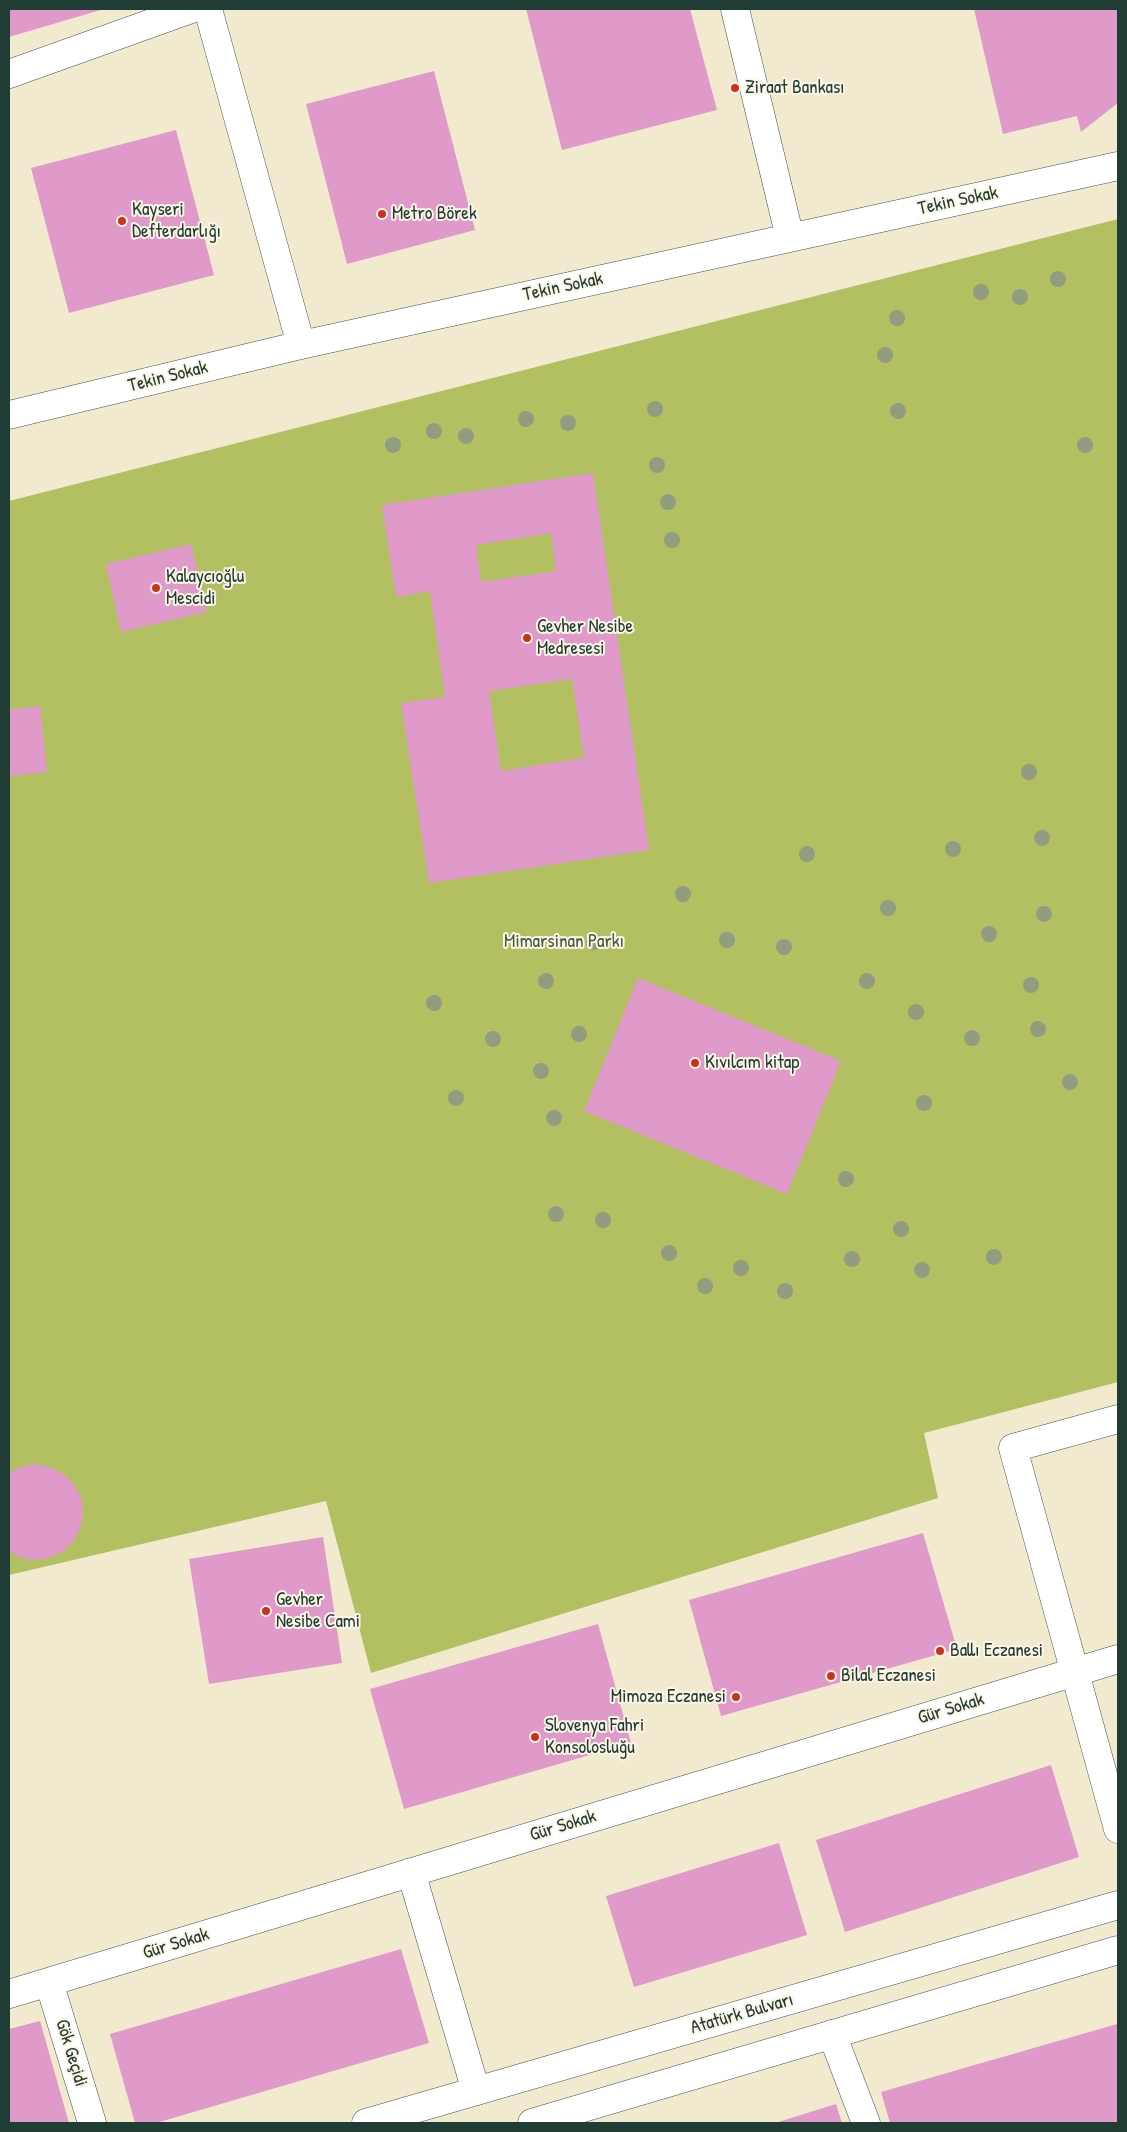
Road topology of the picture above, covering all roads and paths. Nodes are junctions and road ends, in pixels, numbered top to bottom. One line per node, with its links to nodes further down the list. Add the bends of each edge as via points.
1 (191, 9): 4 (street)
2 (208, 9): 7 (street)
3 (735, 9): 6 (street)
4 (9, 74)
5 (1118, 166): 6 (street, Tekin Sokak)
6 (790, 238): 7 (street, Tekin Sokak)
7 (301, 345): 8 (street, Tekin Sokak)
8 (9, 415)
9 (1118, 1419): 11 (street, via 1013,1448)
10 (1118, 1658): 11 (street, Gür Sokak)
11 (1075, 1672): 12 (street); 13 (street, Gür Sokak)
12 (1118, 1829)
13 (411, 1872): 16 (street, Gür Sokak); 19 (street)
14 (1118, 1905): 19 (street, Atatürk Bulvarı)
15 (1118, 1950): 18 (street)
16 (49, 1982): 17 (street, Gür Sokak); 20 (street, Gök Geçidi)
17 (9, 1994)
18 (832, 2034): 22 (street); 23 (street)
19 (476, 2091): 21 (street, Atatürk Bulvarı)
20 (92, 2123)
21 (366, 2123)
22 (532, 2123)
23 (866, 2123)

